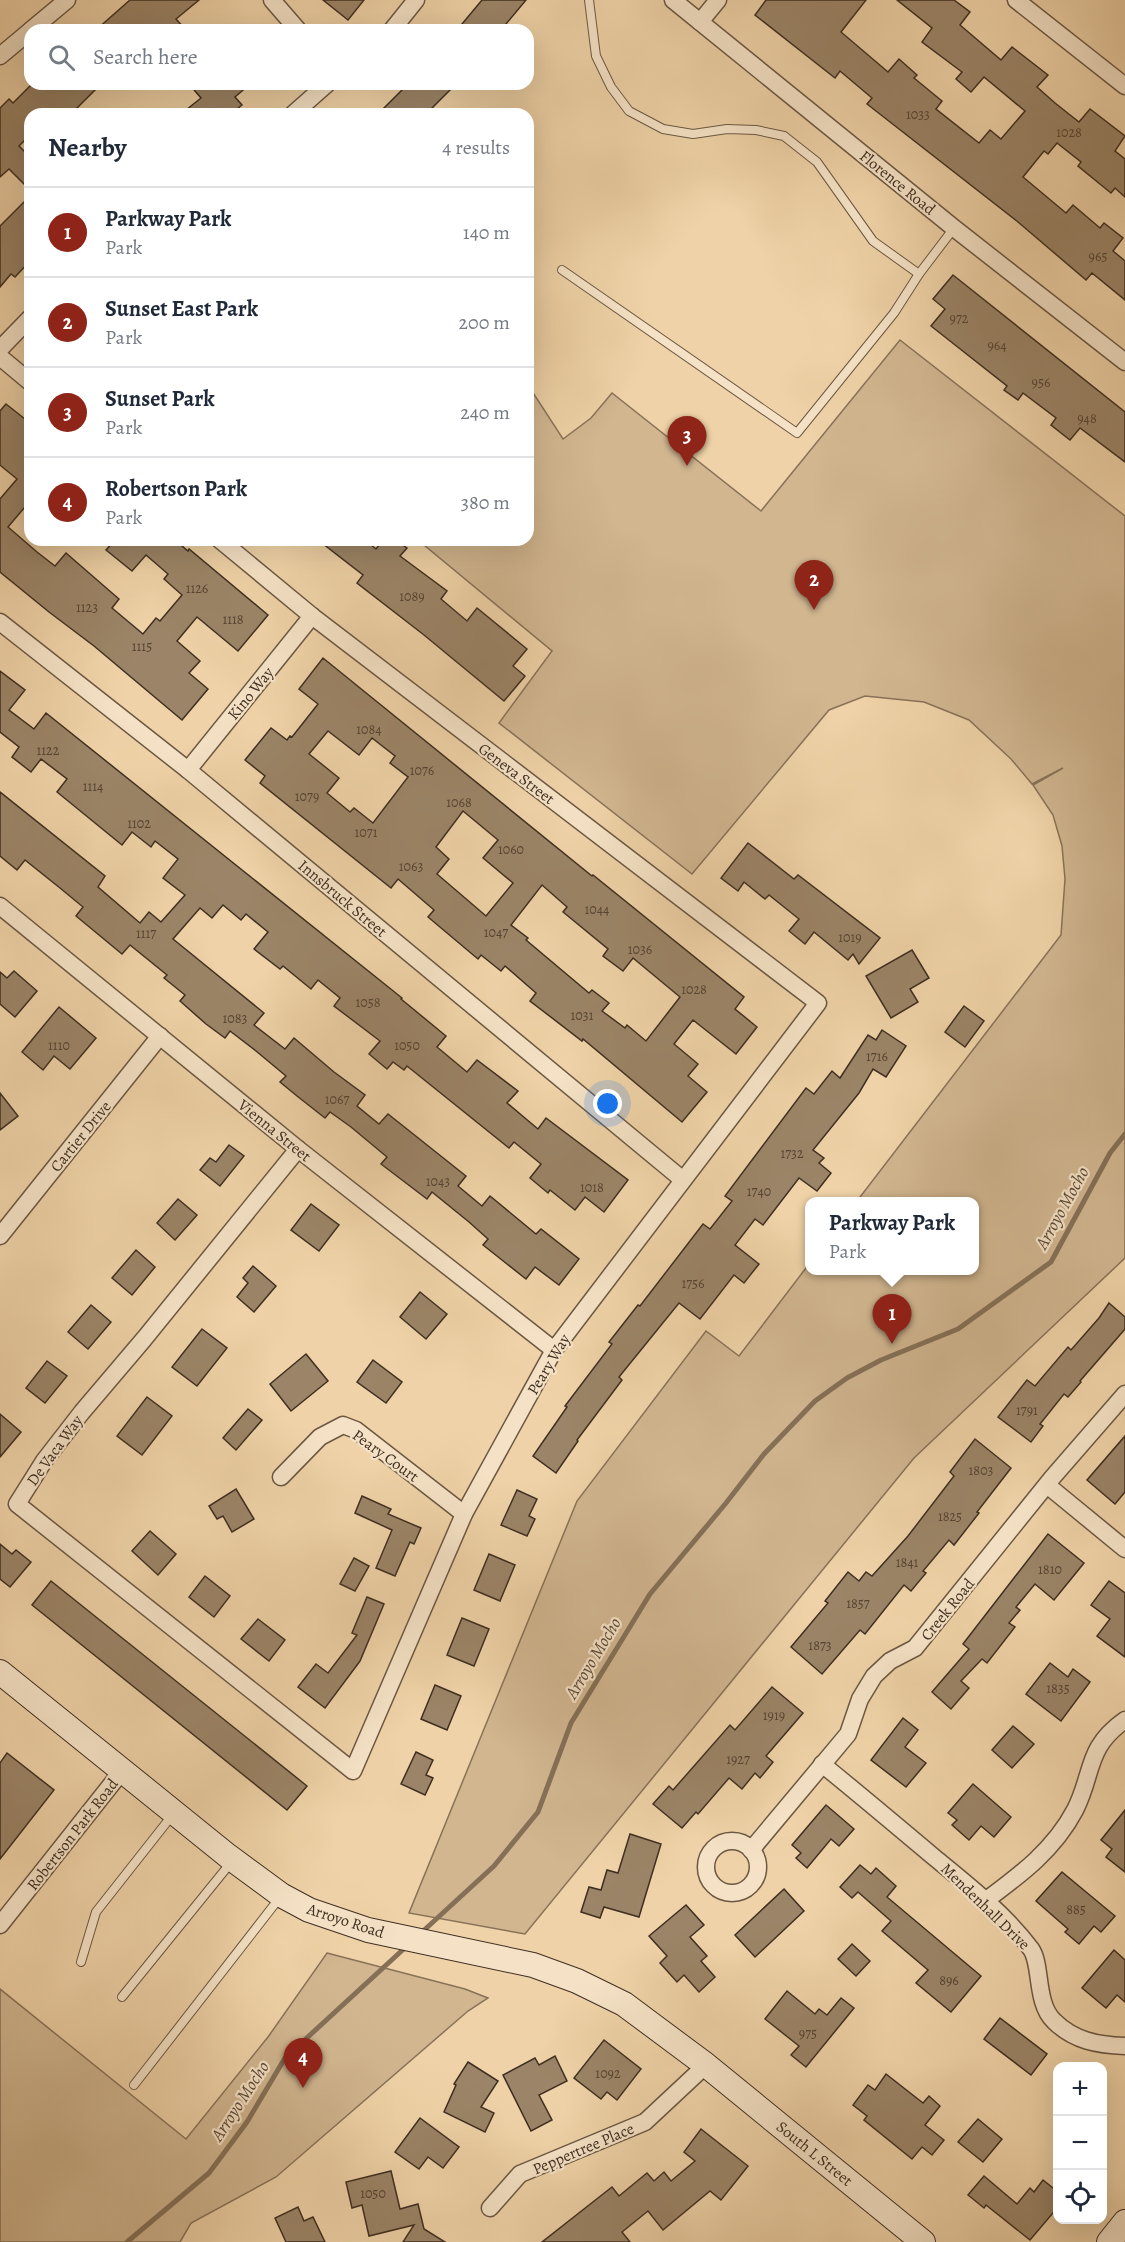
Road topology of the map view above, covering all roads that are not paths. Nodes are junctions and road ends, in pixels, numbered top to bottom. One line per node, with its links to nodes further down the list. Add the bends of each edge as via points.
1 (67, 0): 9 (street)
2 (272, 0): 10 (street)
3 (416, 0): 11 (street)
4 (673, 0): 8 (street, Florence Road)
5 (718, 0): 8 (street)
6 (1016, 0): 14 (street)
7 (589, 1): 19 (lane, via 596,56 611,87 629,111 663,129 693,134 736,129 784,136 817,162 873,241)
8 (700, 22): 17 (street, Florence Road)
9 (38, 24)
10 (293, 24)
11 (397, 24)
12 (24, 36): 13 (street)
13 (0, 56)
14 (1125, 86)
15 (320, 90): 16 (street)
16 (300, 108)
17 (954, 228): 19 (lane); 23 (street, Florence Road)
18 (562, 270): 19 (lane, via 797,433 894,313)
19 (919, 274)
20 (24, 324): 21 (street)
21 (0, 349)
22 (0, 357): 24 (street)
23 (1125, 362)
24 (24, 377)
25 (227, 546): 26 (street, Geneva Street)
26 (312, 616): 28 (street, Kino Way); 30 (street, Geneva Street)
27 (0, 622): 28 (street, Innsbruck Street)
28 (188, 770): 33 (street, Innsbruck Street)
29 (0, 906): 31 (street, Vienna Street)
30 (818, 1003): 33 (street, Peary Way)
31 (160, 1036): 32 (street, Vienna Street); 34 (street, Cartier Drive)
32 (298, 1149): 35 (street, Vienna Street); 45 (street, De Vaca Way, via 82,1412 17,1504)
33 (683, 1180): 35 (street, Peary Way)
34 (0, 1236)
35 (554, 1350): 39 (street, Peary Way)
36 (1125, 1394): 38 (street, Creek Road)
37 (281, 1477): 39 (street, Peary Court, via 320,1437 343,1425 356,1430)
38 (1047, 1485): 40 (street); 43 (street, Creek Road, via 915,1648 890,1661 873,1676 848,1734)
39 (464, 1514): 45 (street, Peary Way)
40 (1125, 1549)
41 (0, 1672): 44 (street, Arroyo Road)
42 (1125, 1720): 50 (street, via 1095,1750 1075,1809 1055,1840 1030,1867)
43 (822, 1764): 47 (street, Creek Road); 50 (street, Mendenhall Drive)
44 (122, 1771): 46 (street, Arroyo Road); 51 (street, Robertson Park Road)
45 (353, 1771)
46 (174, 1813): 48 (street, Arroyo Road); 52 (lane, via 96,1912)
47 (751, 1850)
48 (233, 1860): 49 (street, Arroyo Road); 53 (lane)
49 (281, 1895): 55 (street, Arroyo Road, via 309,1910 368,1930 533,1965 577,1981 624,2004); 56 (lane)
50 (985, 1901): 54 (street, Mendenhall Drive, via 1033,1951 1041,1996 1051,2019 1081,2040)
51 (0, 1925)
52 (81, 1962)
53 (122, 1997)
54 (1125, 2046)
55 (706, 2065): 57 (street, Peppertree Place, via 645,2122 520,2174); 59 (street, South L Street)
56 (134, 2085)
57 (490, 2208)
58 (1125, 2222): 60 (street)
59 (923, 2242)
60 (1109, 2242)

